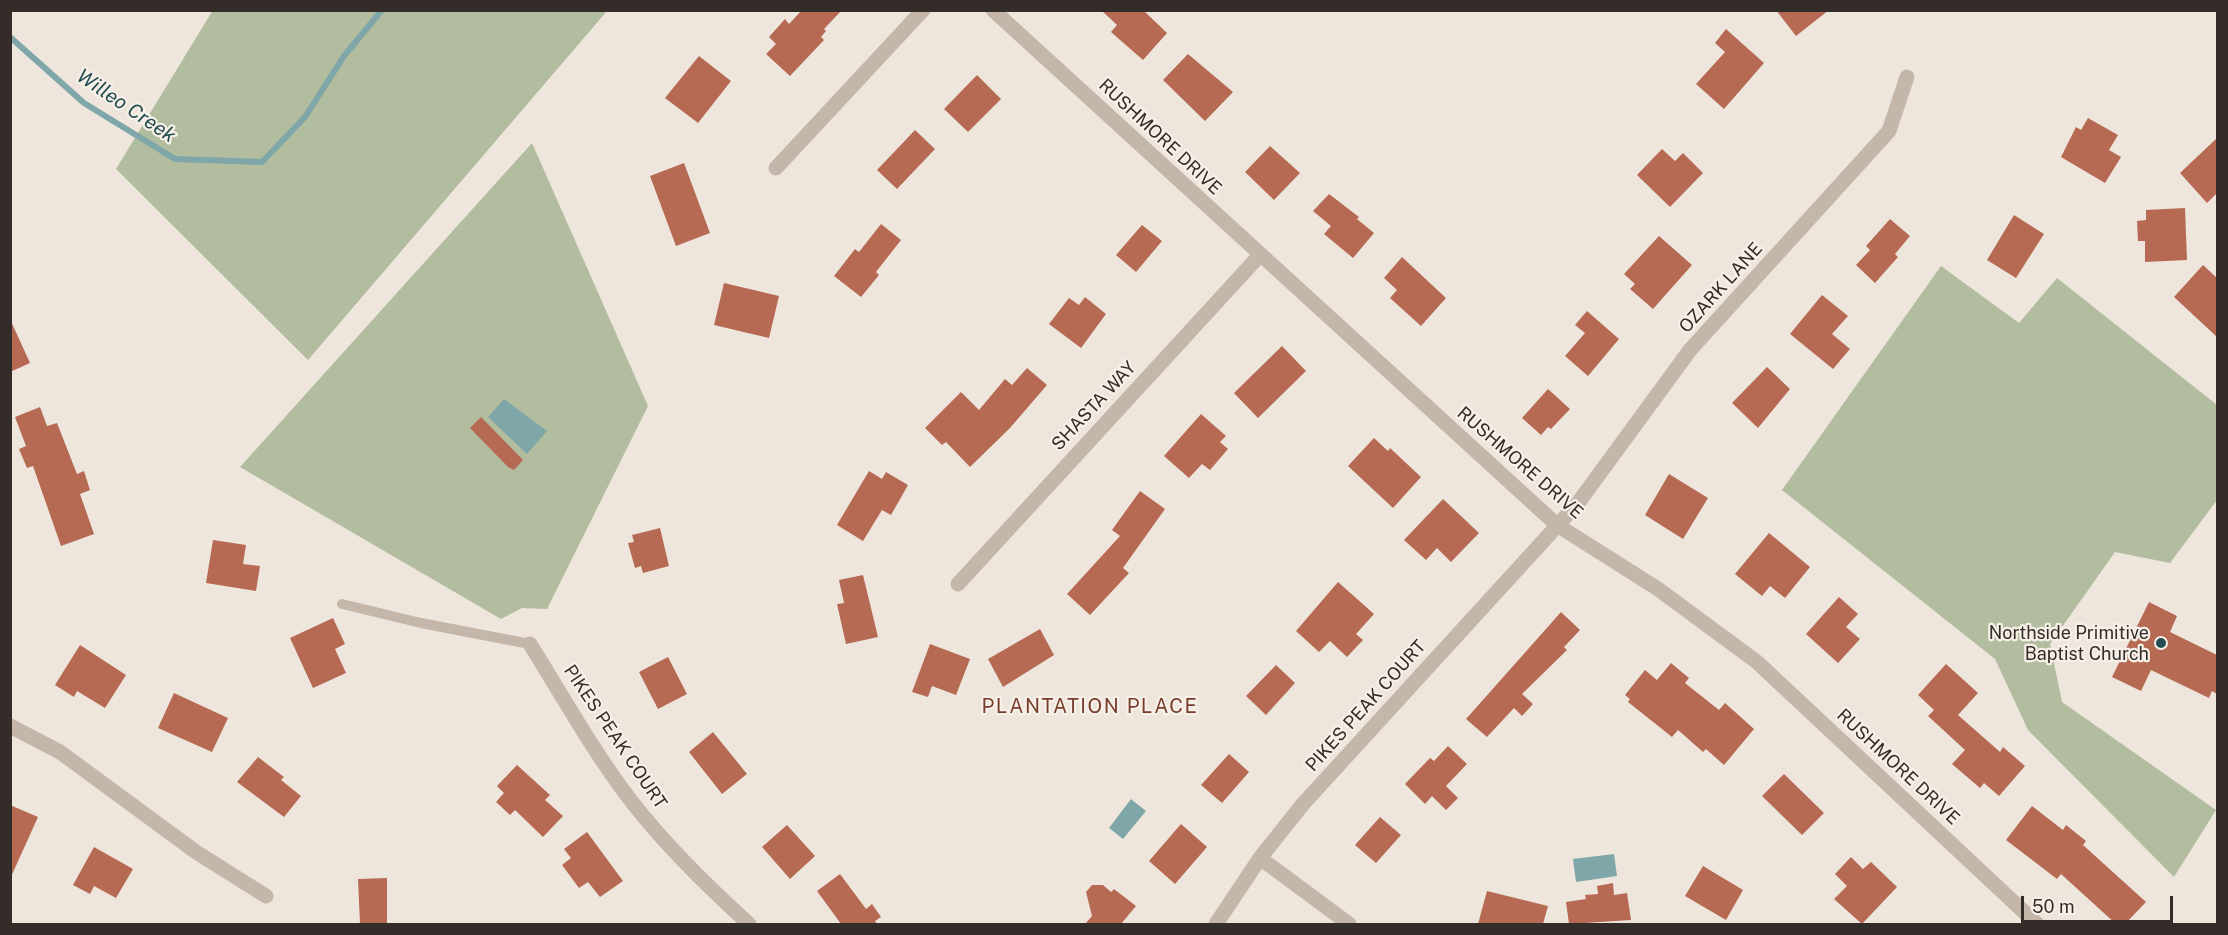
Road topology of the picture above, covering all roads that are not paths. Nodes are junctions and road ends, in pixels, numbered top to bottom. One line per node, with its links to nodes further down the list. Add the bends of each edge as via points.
1 (922, 10): 4 (street)
2 (993, 10): 5 (street, RUSHMORE DRIVE)
3 (1907, 76): 6 (street, OZARK LANE, via 1889,131 1690,351 1578,503)
4 (776, 168)
5 (1260, 255): 6 (street, RUSHMORE DRIVE); 7 (street, SHASTA WAY)
6 (1557, 525): 11 (street, PIKES PEAK COURT, via 1303,804); 16 (street, RUSHMORE DRIVE, via 1658,589 1757,662)
7 (958, 584)
8 (342, 604): 9 (lane)
9 (530, 644): 13 (street, PIKES PEAK COURT, via 631,801 666,844)
10 (10, 726): 12 (street, via 70,758 196,852)
11 (1260, 858): 14 (street, PIKES PEAK COURT); 15 (street)
12 (266, 896)
13 (749, 924)
14 (1216, 924)
15 (1349, 924)
16 (2037, 924)

